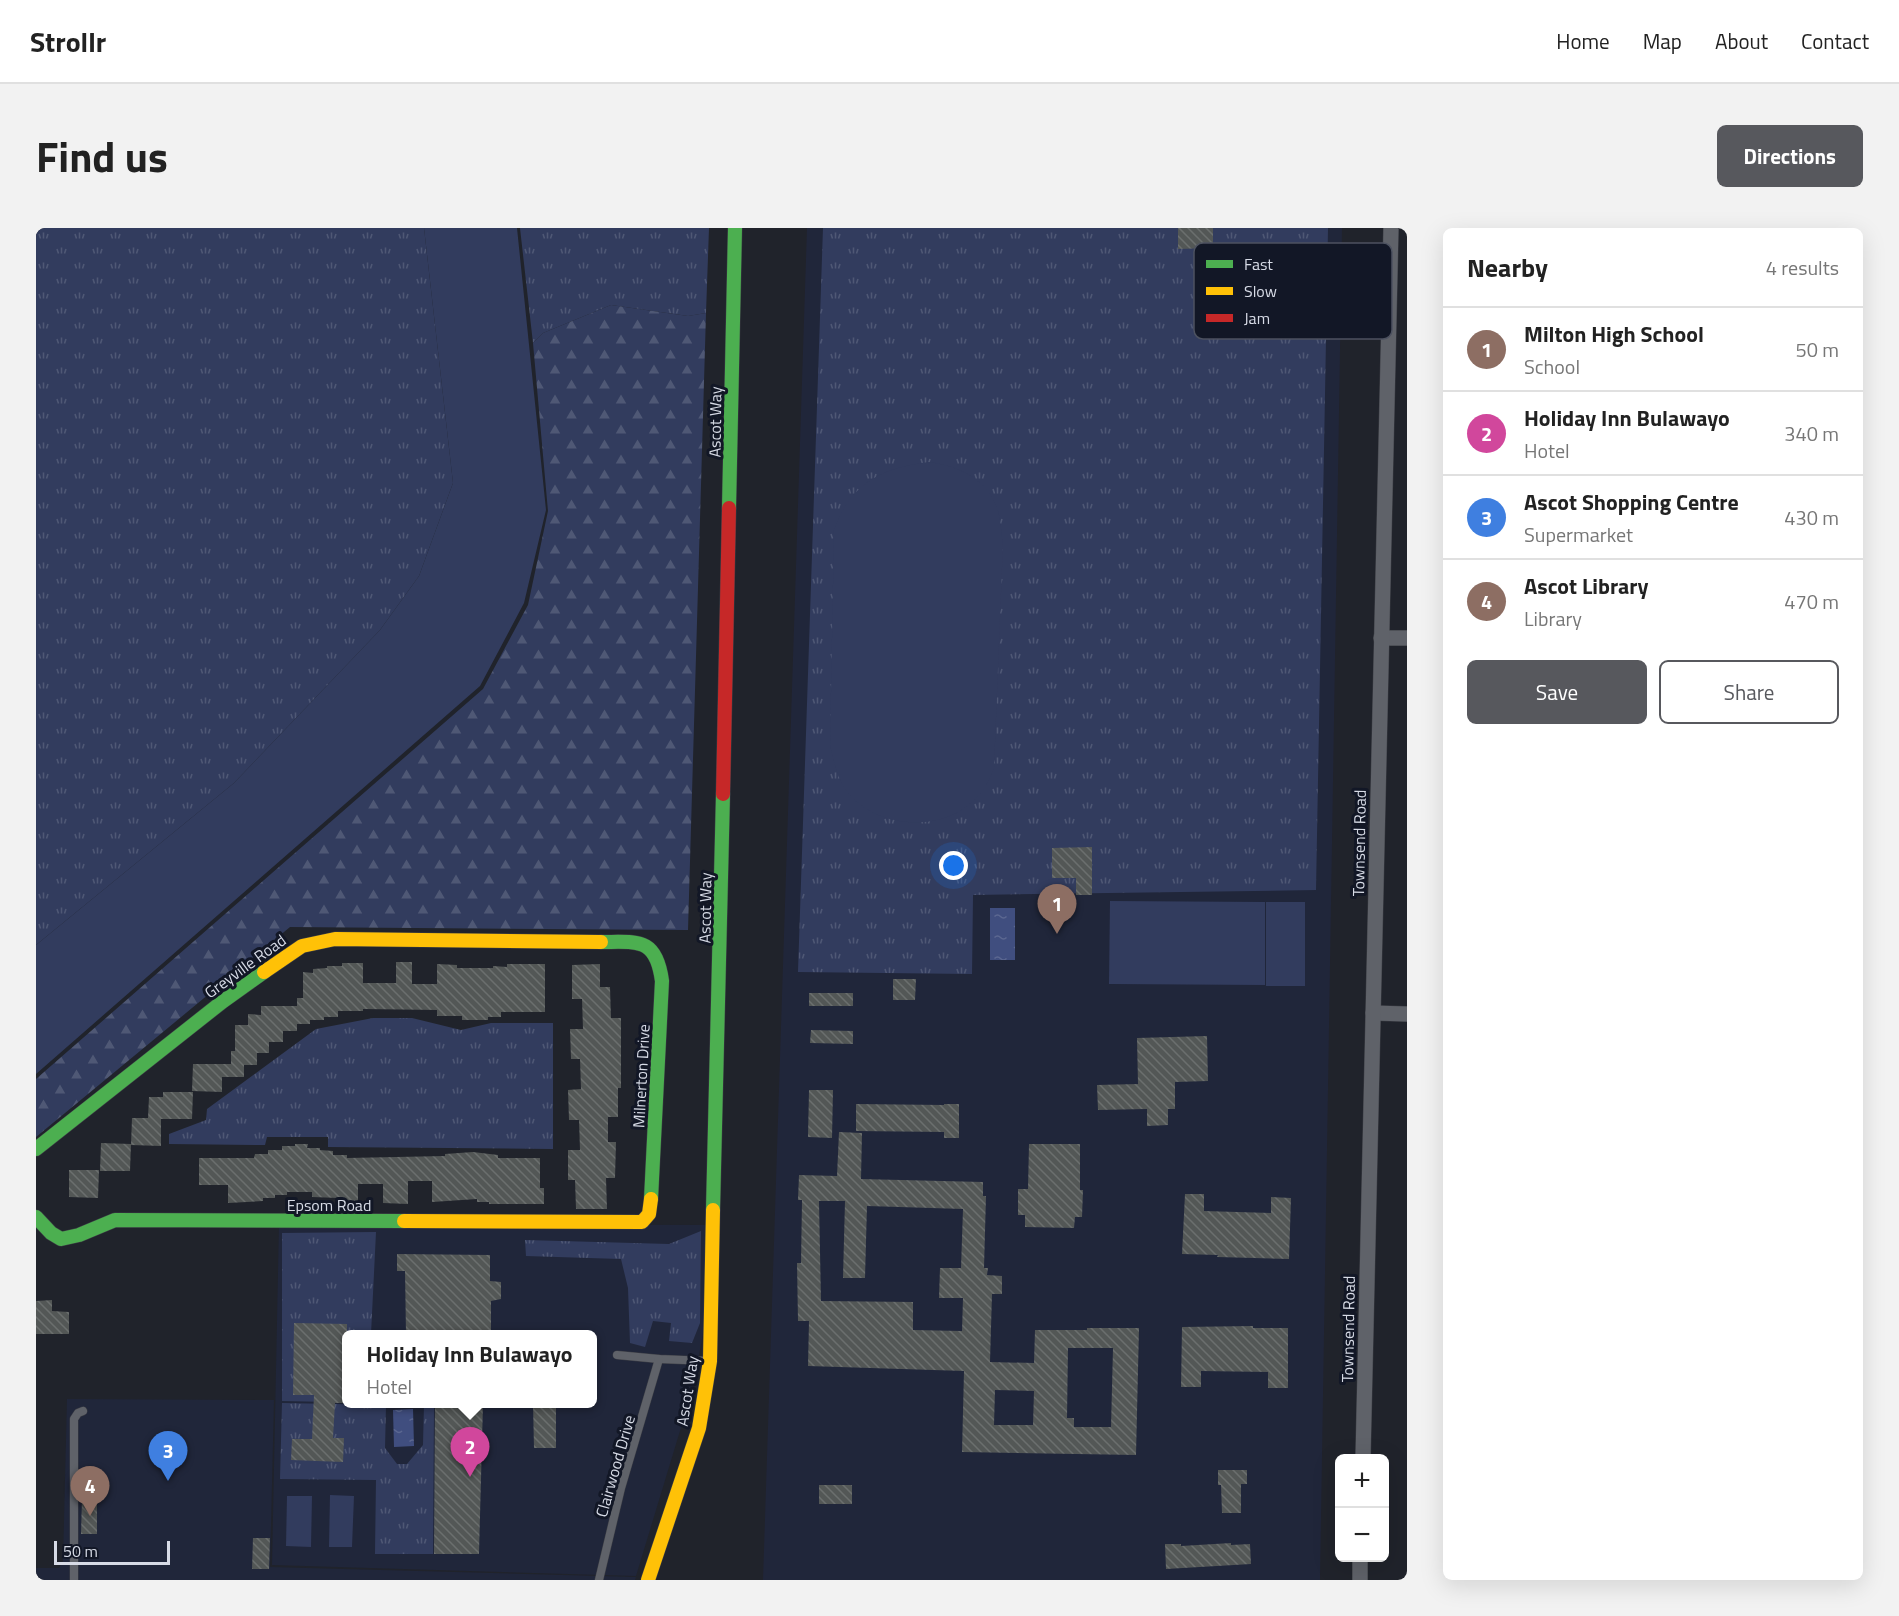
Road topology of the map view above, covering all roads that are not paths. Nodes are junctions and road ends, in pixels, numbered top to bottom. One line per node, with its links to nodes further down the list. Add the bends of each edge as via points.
1 (735, 228): 15 (street, Ascot Way)
2 (1391, 228): 3 (street, Townsend Road)
3 (1391, 243)
4 (1389, 339): 5 (street, Townsend Road)
5 (1382, 638): 6 (street); 8 (street, Townsend Road)
6 (1407, 638)
7 (629, 942): 10 (street, Greyville Road, via 335,939 302,946 222,1002); 12 (street, Milnerton Drive, via 649,946 656,954 662,981 651,1202 649,1214 642,1222)
8 (1373, 1013): 9 (street); 17 (street, Townsend Road)
9 (1407, 1014)
10 (36, 1149)
11 (36, 1217): 12 (street, Epsom Road, via 62,1239 115,1221)
12 (634, 1223)
13 (617, 1356): 14 (lane)
14 (659, 1359): 15 (lane); 20 (lane, Clairwood Drive)
15 (710, 1361): 21 (street, Ascot Way, via 699,1428)
16 (83, 1411): 19 (lane, via 74,1419)
17 (1363, 1454)
18 (1360, 1562): 22 (street)
19 (74, 1580)
20 (598, 1580)
21 (648, 1580)
22 (1360, 1580)

